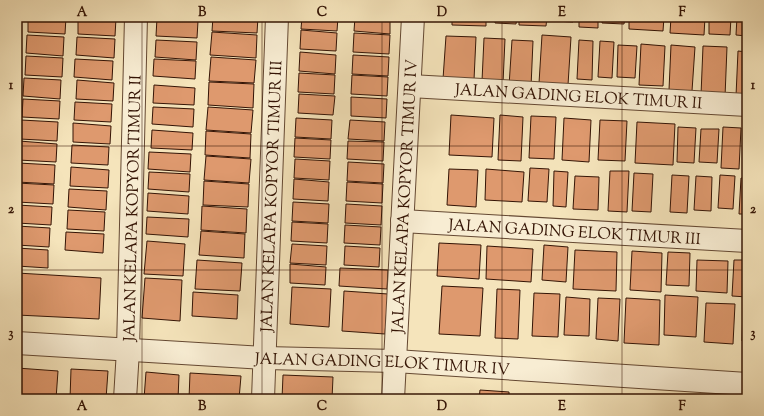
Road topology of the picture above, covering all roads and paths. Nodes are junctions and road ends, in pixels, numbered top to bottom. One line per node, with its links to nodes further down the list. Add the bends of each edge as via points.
1 (136, 17): 9 (street, JALAN KELAPA KOPYOR TIMUR II)
2 (277, 17): 10 (street, JALAN KELAPA KOPYOR TIMUR III)
3 (413, 17): 4 (street, JALAN KELAPA KOPYOR TIMUR IV)
4 (410, 86): 5 (street, JALAN GADING ELOK TIMUR II); 6 (street, JALAN KELAPA KOPYOR TIMUR IV)
5 (747, 104)
6 (402, 221): 7 (street, JALAN GADING ELOK TIMUR III); 11 (street, JALAN KELAPA KOPYOR TIMUR IV)
7 (747, 241)
8 (17, 343): 9 (street, JALAN GADING ELOK TIMUR IV)
9 (128, 350): 10 (street, JALAN GADING ELOK TIMUR IV); 13 (street, JALAN KELAPA KOPYOR TIMUR II)
10 (265, 358): 11 (street, JALAN GADING ELOK TIMUR IV); 14 (street, JALAN KELAPA KOPYOR TIMUR III)
11 (395, 361): 12 (street, JALAN GADING ELOK TIMUR IV); 15 (street, JALAN KELAPA KOPYOR TIMUR IV)
12 (747, 384)
13 (125, 399)
14 (263, 399)
15 (393, 399)

